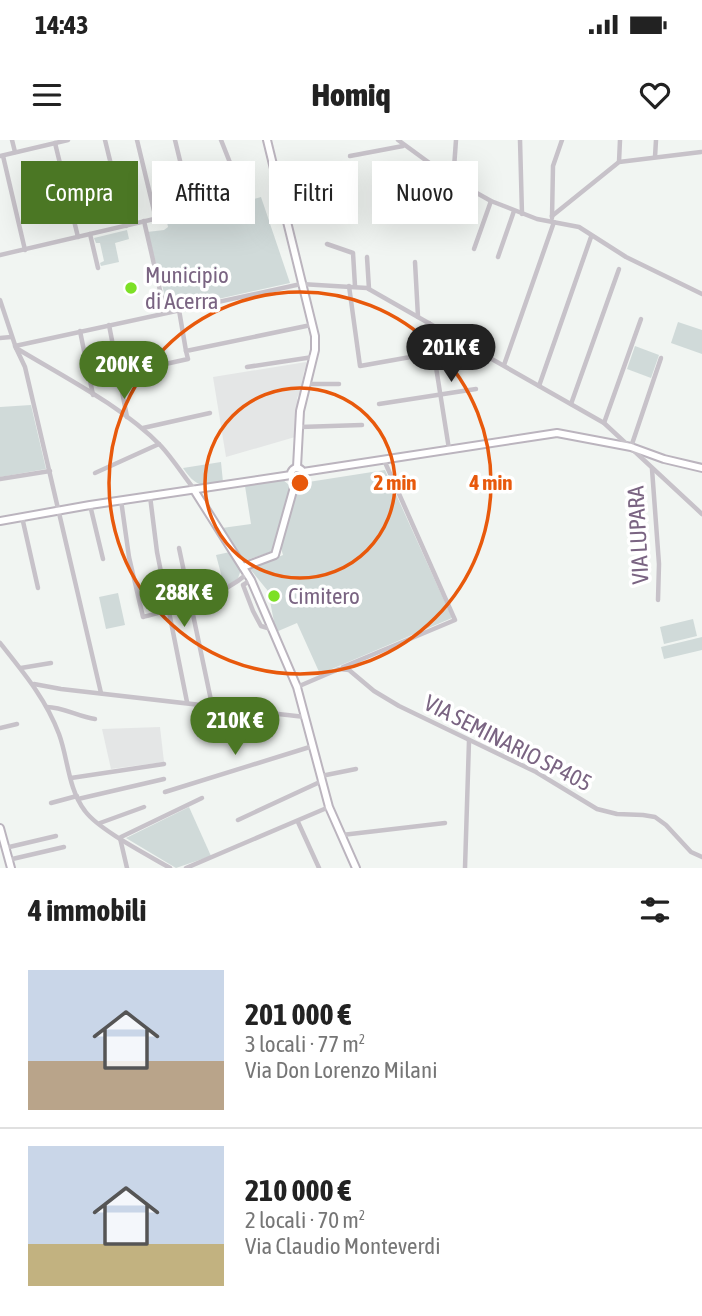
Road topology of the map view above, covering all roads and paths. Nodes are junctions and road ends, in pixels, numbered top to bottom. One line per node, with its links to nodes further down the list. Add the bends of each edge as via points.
1 (12, 140): 16 (street)
2 (68, 140): 14 (street)
3 (104, 140): 36 (street)
4 (137, 140): 29 (street)
5 (175, 140): 21 (street)
6 (221, 140): 22 (street)
7 (267, 140): 23 (street)
8 (398, 140): 15 (street)
9 (456, 140): 25 (street)
10 (520, 140): 31 (street)
11 (562, 140): 33 (street, via 553,166)
12 (620, 140): 26 (street)
13 (656, 140): 20 (street)
14 (53, 142): 16 (street); 38 (street)
15 (404, 146): 19 (street); 24 (street)
16 (15, 152): 18 (street)
17 (701, 152): 20 (street)
18 (1, 156): 42 (street)
19 (350, 156)
20 (655, 157): 26 (street)
21 (180, 161)
22 (229, 161)
23 (272, 161)
24 (426, 161)
25 (454, 161)
26 (619, 162): 33 (street)
27 (478, 194): 28 (street)
28 (491, 201): 30 (street); 41 (street)
29 (152, 202)
30 (514, 211): 31 (street); 45 (street)
31 (522, 214): 33 (street)
32 (152, 220): 34 (street)
33 (552, 220): 52 (street, via 579,227 626,257); 70 (street)
34 (144, 221): 36 (street); 55 (street)
35 (287, 224): 49 (street)
36 (125, 226): 37 (street)
37 (90, 234): 38 (street); 47 (street)
38 (78, 237): 42 (street)
39 (591, 237): 74 (street)
40 (327, 244): 50 (street, via 353,253)
41 (474, 249)
42 (25, 251): 43 (street)
43 (0, 255)
44 (367, 257): 51 (street)
45 (498, 257)
46 (415, 262): 56 (street)
47 (98, 268)
48 (619, 269): 79 (street)
49 (301, 284): 50 (street); 54 (street); 60 (street)
50 (352, 286): 51 (street); 66 (street, via 360,366)
51 (369, 289): 56 (street)
52 (702, 294)
53 (0, 300): 62 (street)
54 (179, 310): 55 (street); 65 (street)
55 (165, 312): 59 (street)
56 (418, 317): 58 (street)
57 (641, 319): 82 (street)
58 (429, 323): 66 (street); 70 (street)
59 (109, 325): 61 (street); 81 (street)
60 (312, 325): 65 (street); 67 (street)
61 (80, 331): 64 (street); 76 (street)
62 (11, 337): 63 (street); 64 (street)
63 (0, 338)
64 (16, 347): 76 (street); 93 (street)
65 (186, 351): 69 (street, via 188,359)
66 (433, 354): 77 (street)
67 (313, 357): 71 (street); 72 (street)
68 (661, 358): 87 (street)
69 (161, 365)
70 (504, 365): 74 (street)
71 (247, 367)
72 (305, 384): 73 (street); 84 (street)
73 (339, 384)
74 (539, 386): 79 (street)
75 (476, 389): 77 (street)
76 (93, 394): 81 (street)
77 (440, 396): 78 (street); 88 (street)
78 (379, 404)
79 (571, 404): 82 (street)
80 (210, 413): 85 (street)
81 (127, 418): 85 (street)
82 (604, 423): 87 (street)
83 (362, 425): 84 (street)
84 (299, 427): 92 (street)
85 (142, 428): 86 (street)
86 (159, 444): 94 (street); 97 (street)
87 (631, 447): 88 (street, via 557,433); 90 (street); 91 (street)
88 (449, 449): 89 (street)
89 (384, 460): 92 (street); 115 (street, via 455,620)
90 (652, 468): 102 (street); 109 (street, VIA LUPARA)
91 (702, 468)
92 (300, 470): 95 (street, via 292,470); 95 (street, via 302,478)
93 (50, 471): 96 (street); 101 (street)
94 (95, 473)
95 (293, 477): 97 (street); 107 (street, via 275,555)
96 (0, 479)
97 (194, 490): 98 (street); 107 (street)
98 (150, 496): 99 (street); 111 (street)
99 (121, 500): 100 (street); 111 (street, via 143,617)
100 (90, 505): 101 (street); 106 (street)
101 (59, 511): 103 (street); 118 (street)
102 (702, 514)
103 (22, 517): 104 (street); 108 (street)
104 (0, 521)
105 (179, 548): 110 (street)
106 (103, 559)
107 (247, 574): 110 (street, via 215,596); 117 (street)
108 (38, 588)
109 (659, 600)
110 (191, 603): 111 (street); 120 (street)
111 (169, 610): 119 (street)
112 (0, 643): 114 (street)
113 (51, 663): 114 (street)
114 (20, 668): 116 (street)
115 (340, 669): 117 (street); 126 (street, VIA SEMINARIO SP405, via 349,670 399,706)
116 (33, 684): 118 (street); 121 (street)
117 (297, 687): 122 (street)
118 (101, 693): 119 (street)
119 (187, 702): 120 (street)
120 (212, 705): 122 (street)
121 (47, 707): 123 (street); 130 (street)
122 (305, 717): 127 (street)
123 (95, 719)
124 (17, 724): 125 (street)
125 (0, 728)
126 (469, 741): 149 (street, VIA SEMINARIO SP405, via 536,772 597,809 655,817); 156 (street)
127 (313, 746): 131 (street); 133 (street)
128 (164, 764): 130 (street)
129 (356, 769): 131 (street)
130 (71, 778): 134 (street)
131 (321, 778): 138 (street); 139 (street)
132 (164, 779): 134 (street)
133 (165, 792)
134 (77, 798): 136 (street); 141 (street)
135 (202, 798): 146 (street)
136 (51, 803)
137 (144, 807): 141 (street)
138 (329, 807): 140 (street); 144 (street)
139 (238, 820)
140 (298, 822): 153 (street); 154 (street)
141 (99, 823): 146 (street)
142 (445, 823): 144 (street)
143 (0, 828): 148 (street)
144 (341, 835): 155 (street)
145 (56, 836): 148 (street)
146 (120, 838): 151 (street); 152 (street)
147 (64, 847): 150 (street)
148 (5, 848): 150 (street)
149 (702, 857)
150 (10, 864)
151 (127, 868)
152 (170, 868)
153 (186, 868)
154 (319, 868)
155 (356, 868)
156 (465, 868)

